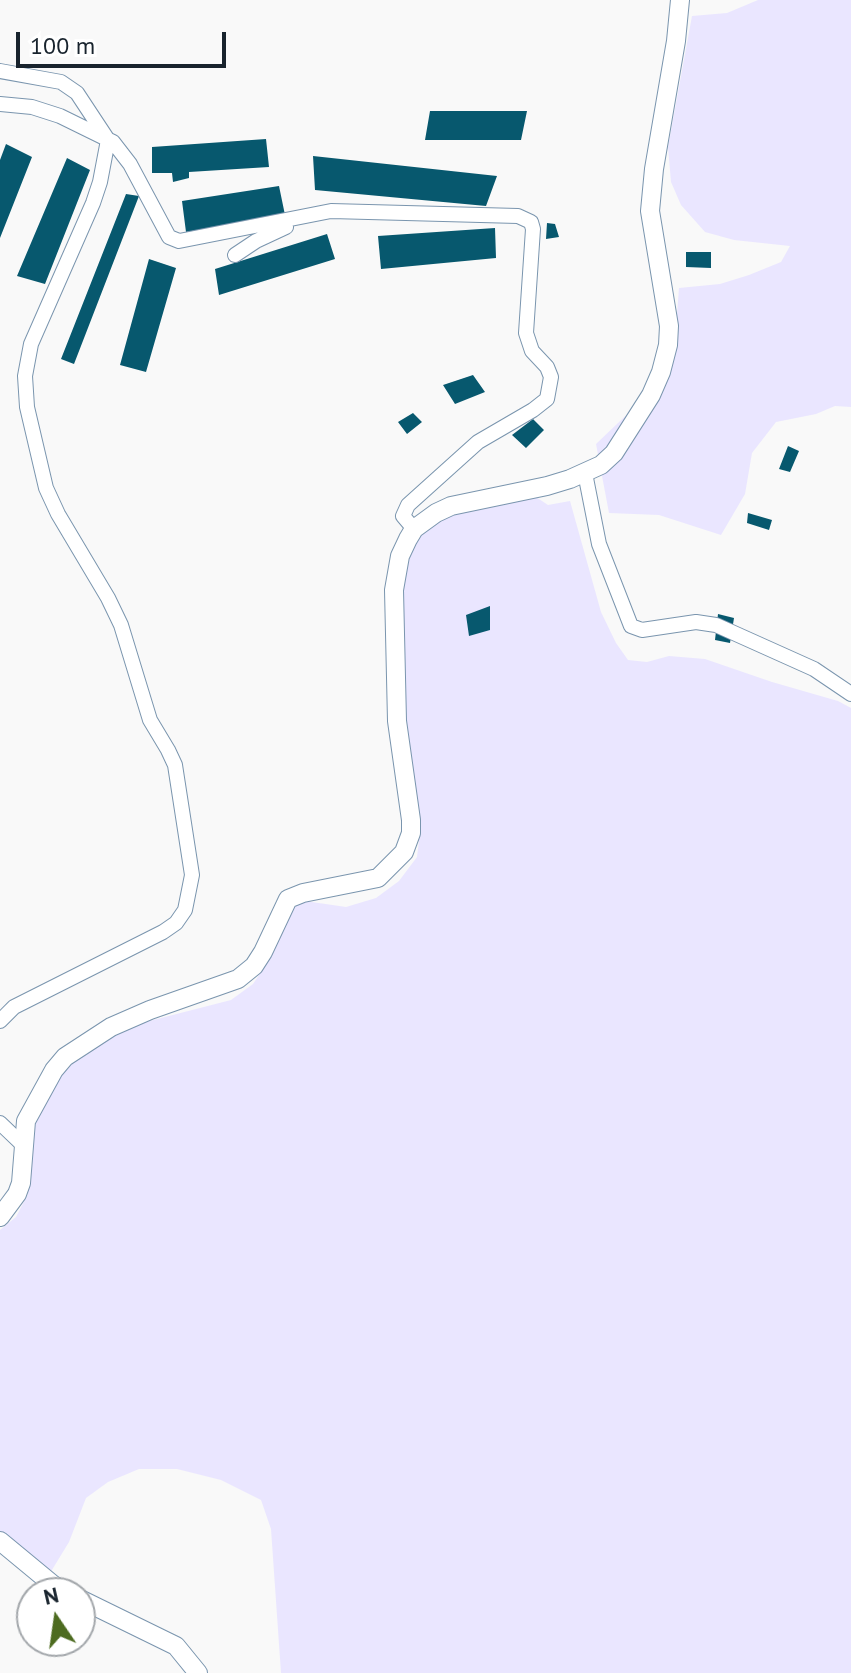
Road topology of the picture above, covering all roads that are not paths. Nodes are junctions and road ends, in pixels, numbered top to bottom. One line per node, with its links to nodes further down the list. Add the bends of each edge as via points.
1 (680, 0): 7 (main road, via 650,211 668,345 651,395 614,453)
2 (0, 71): 4 (street, via 61,82 77,93)
3 (0, 104): 4 (street, via 60,116)
4 (108, 140): 5 (street, via 122,151 169,237 179,241); 10 (street, via 93,203 31,344 27,407 46,488 121,625 141,698 175,765 192,875 190,896 176,923 163,932 14,1007)
5 (331, 211): 6 (street, via 274,232); 8 (street, via 518,216 533,229 526,333 551,377 547,399 478,442 408,505 403,516)
6 (235, 255)
7 (585, 473): 8 (main road, via 451,506); 9 (street, via 599,544 631,626 642,630 700,622 730,630 814,669)
8 (414, 529): 12 (main road, via 400,556 394,590 397,721 411,820 404,852 378,878 288,899 263,952 238,979 119,1023 65,1057 30,1111)
9 (851, 694)
10 (0, 1021)
11 (0, 1123): 12 (street)
12 (23, 1145): 13 (main road, via 20,1188)
13 (0, 1217)
14 (0, 1541): 15 (main road)
15 (44, 1577)
16 (96, 1607): 17 (main road, via 176,1646)
17 (198, 1673)

